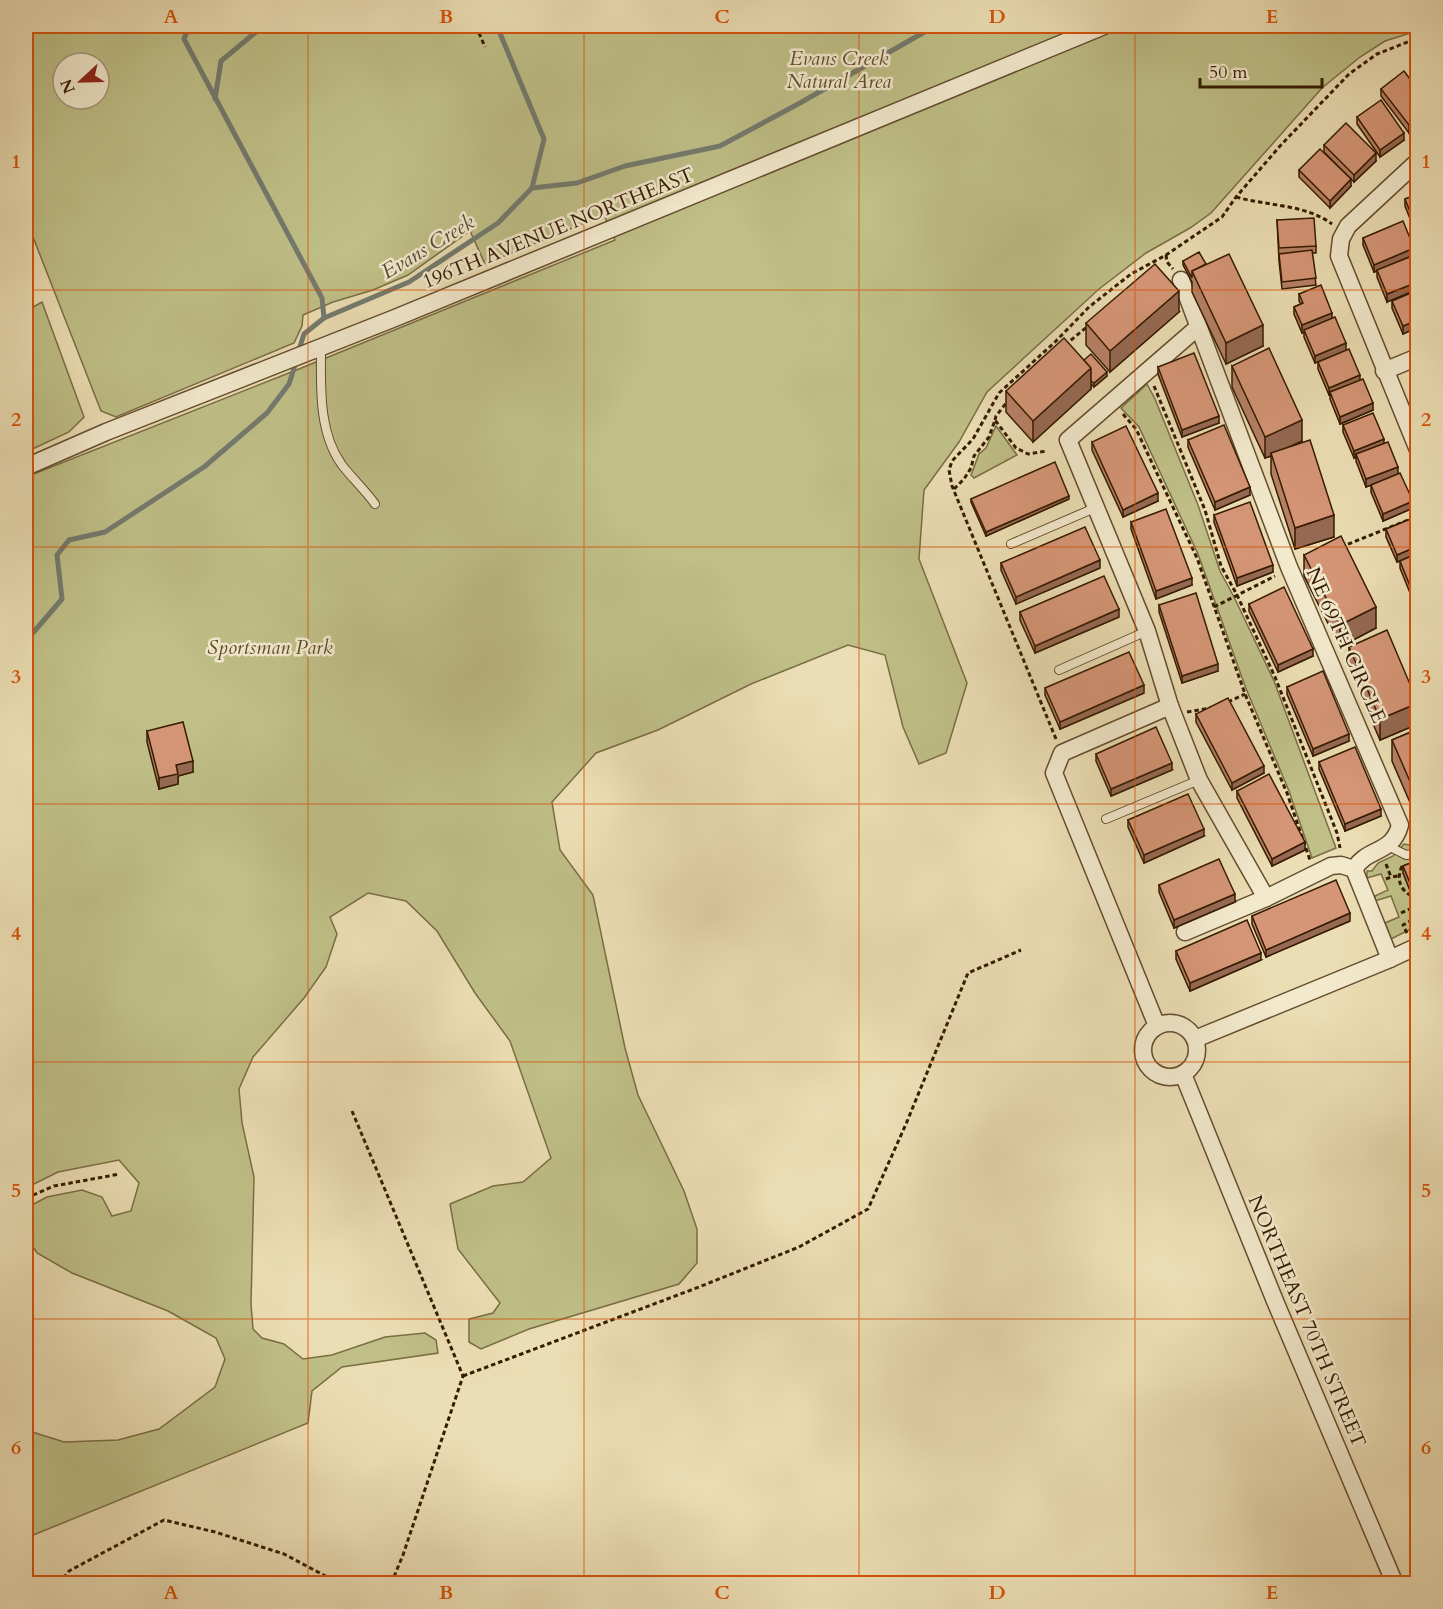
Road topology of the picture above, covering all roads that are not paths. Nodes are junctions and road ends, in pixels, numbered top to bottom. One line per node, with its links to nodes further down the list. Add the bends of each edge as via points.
1 (1104, 26): 5 (street, 196TH AVENUE NORTHEAST)
2 (1418, 161): 7 (street, via 1348,226 1341,239 1342,268)
3 (1181, 280): 4 (street, NE 69TH CIRCLE)
4 (1197, 328): 11 (street, via 1068,440); 18 (street, NE 69TH CIRCLE, via 1289,567 1400,825 1397,837)
5 (316, 349): 9 (street, 196TH AVENUE NORTHEAST); 10 (lane, via 326,433 342,464)
6 (1418, 357): 7 (street)
7 (1384, 371): 8 (street)
8 (1418, 450)
9 (26, 466)
10 (375, 504)
11 (1097, 507): 12 (lane); 13 (street)
12 (1011, 544)
13 (1147, 631): 14 (lane); 15 (street)
14 (1059, 670)
15 (1173, 713): 16 (street); 25 (street, via 1060,748 1054,773)
16 (1199, 780): 17 (lane); 21 (street)
17 (1106, 819)
18 (1388, 846): 19 (lane, via 1406,855); 20 (street, via 1365,857)
19 (1416, 854)
20 (1354, 869): 21 (street, via 1330,866); 24 (street)
21 (1266, 898): 22 (street)
22 (1185, 932)
23 (1412, 940): 24 (street)
24 (1390, 959): 26 (street)
25 (1157, 1026): 26 (street, via 1179,1024); 27 (street, via 1144,1044 1148,1066 1168,1077)
26 (1195, 1039): 27 (street, via 1195,1059)
27 (1183, 1074): 28 (street, NORTHEAST 70TH STREET)
28 (1395, 1584)

